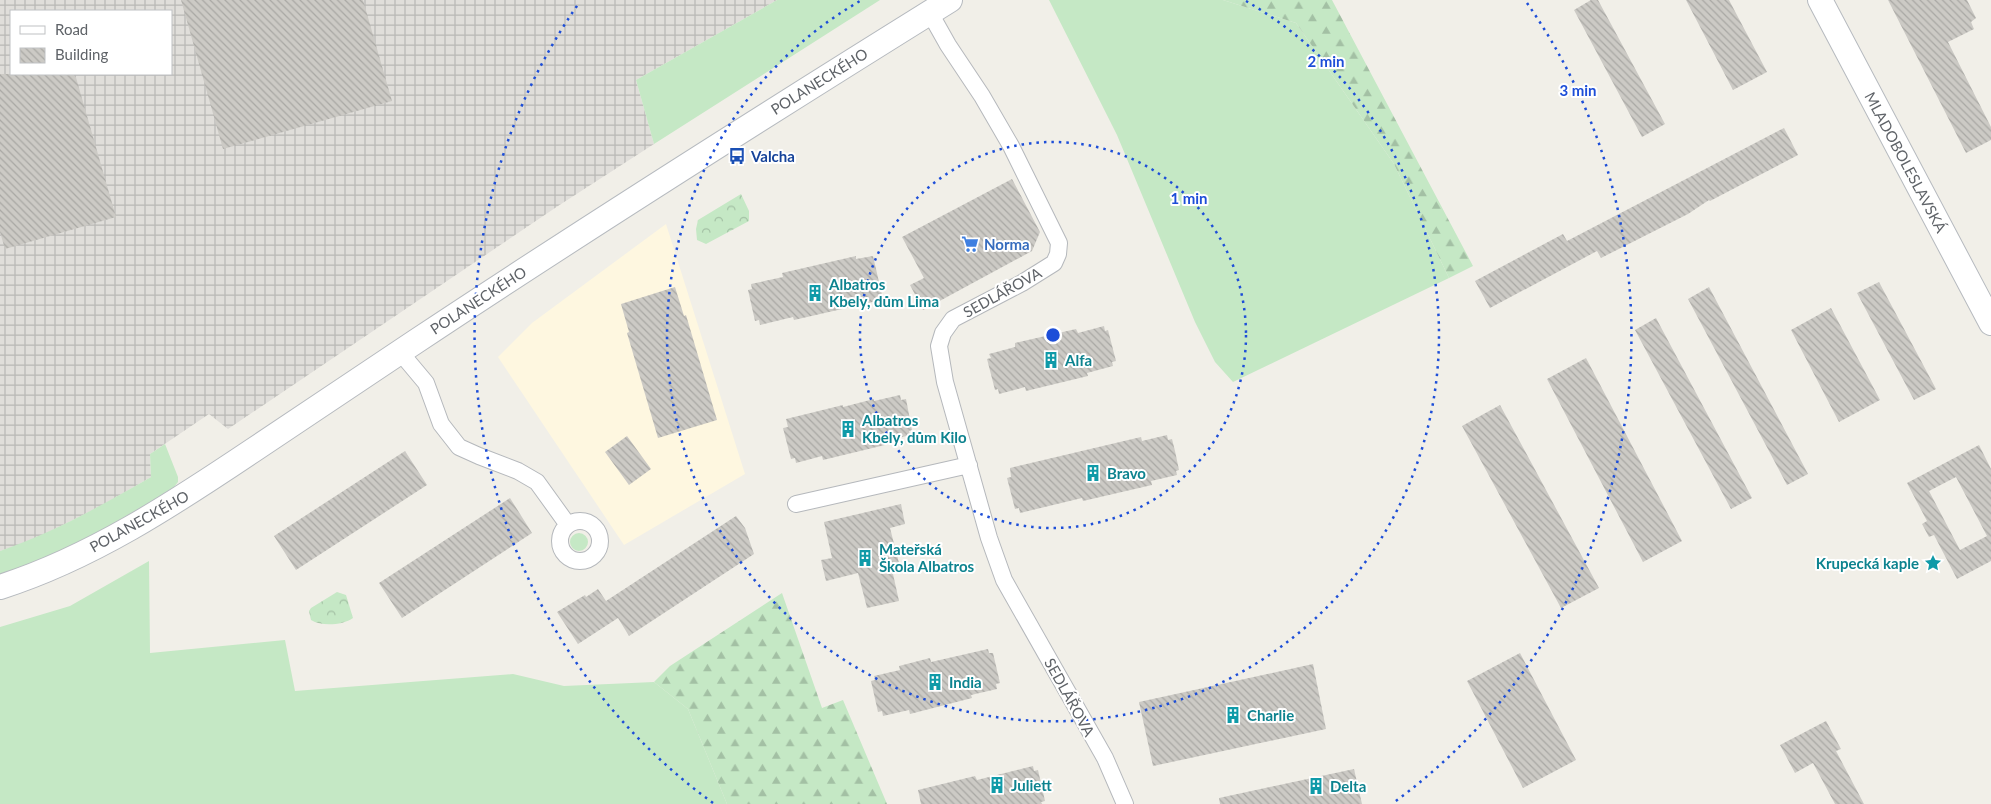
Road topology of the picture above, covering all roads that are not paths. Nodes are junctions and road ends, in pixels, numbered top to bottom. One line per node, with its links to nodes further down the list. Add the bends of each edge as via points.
1 (950, 0): 3 (street, POLANECKÉHO)
2 (1820, 0): 4 (street, MLADOBOLESLAVSKÁ)
3 (930, 13): 5 (street, POLANECKÉHO, via 782,104); 6 (street, SEDLÁŘOVA, via 1011,146 1059,243 1054,263 952,319 943,333 938,346)
4 (1991, 324)
5 (400, 352): 8 (street, via 426,382 441,424 459,447 537,482); 9 (street, POLANECKÉHO, via 194,490 77,555)
6 (969, 465): 7 (street); 10 (street, SEDLÁŘOVA, via 1004,580 1104,758)
7 (796, 504)
8 (568, 525)
9 (0, 587)
10 (1125, 804)

